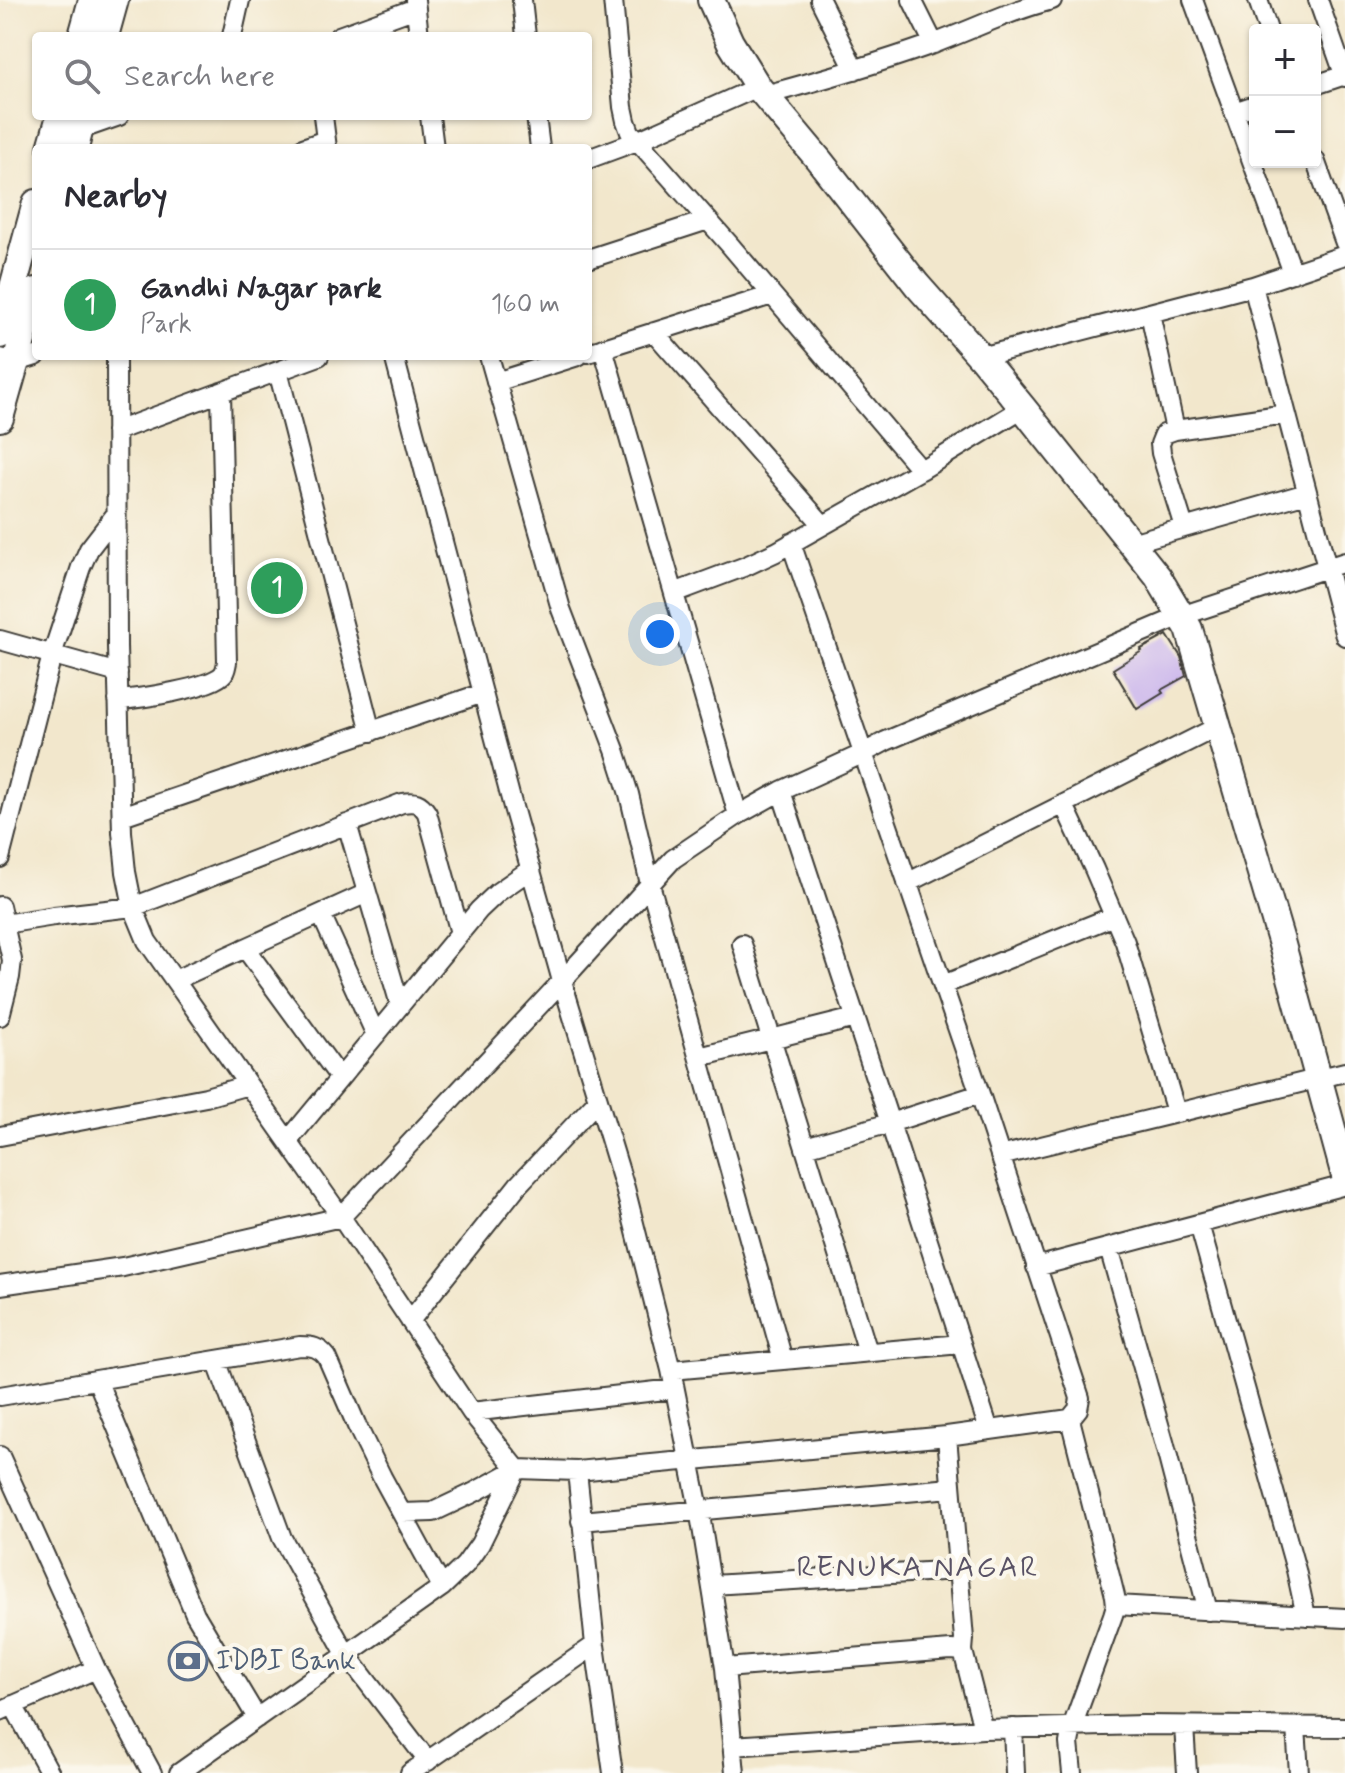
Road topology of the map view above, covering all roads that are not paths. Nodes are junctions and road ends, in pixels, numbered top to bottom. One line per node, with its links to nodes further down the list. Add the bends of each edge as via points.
1 (92, 0): 16 (main road)
2 (115, 0): 17 (main road)
3 (240, 0): 18 (street)
4 (522, 0): 21 (street)
5 (613, 0): 34 (street, via 623,107)
6 (711, 0): 26 (main road)
7 (820, 0): 23 (street)
8 (912, 0): 22 (street)
9 (1052, 0): 14 (street)
10 (1193, 0): 28 (street)
11 (1258, 0): 15 (street)
12 (1318, 0): 24 (street)
13 (416, 4): 19 (street); 20 (street)
14 (1018, 4): 22 (street)
15 (1266, 24)
16 (83, 32)
17 (106, 32)
18 (233, 32)
19 (349, 32)
20 (419, 32)
21 (526, 32)
22 (934, 44): 23 (street)
23 (855, 70): 26 (street)
24 (1345, 76): 25 (street)
25 (1321, 83)
26 (762, 91): 34 (street); 54 (main road)
27 (1249, 107): 28 (street)
28 (1234, 112): 46 (street)
29 (104, 120): 33 (street)
30 (324, 120): 36 (street)
31 (430, 120): 37 (street)
32 (536, 120): 38 (street)
33 (74, 128): 35 (main road)
34 (637, 141): 39 (street); 42 (street)
35 (56, 144)
36 (327, 144)
37 (434, 144)
38 (540, 144)
39 (592, 158)
40 (1318, 168): 43 (street)
41 (32, 218): 52 (main road)
42 (708, 220): 45 (street); 48 (street)
43 (1345, 243)
44 (1345, 255): 46 (street)
45 (592, 258)
46 (1293, 273): 47 (street)
47 (1253, 286): 50 (street); 65 (street)
48 (772, 295): 51 (street); 69 (street)
49 (32, 306): 55 (main road)
50 (1150, 313): 54 (street); 67 (street)
51 (654, 332): 53 (street); 72 (street)
52 (0, 335)
53 (596, 350): 77 (street)
54 (981, 357): 64 (main road)
55 (18, 359): 66 (main road)
56 (116, 360): 68 (street)
57 (308, 360): 61 (street)
58 (395, 360): 83 (street)
59 (490, 360): 62 (street)
60 (565, 360): 62 (street)
61 (278, 371): 63 (street); 86 (street)
62 (496, 382): 96 (street, via 561,609 629,794)
63 (221, 392): 68 (street); 84 (street, via 225,670 215,680 164,695)
64 (1023, 408): 69 (street); 75 (main road)
65 (1286, 414): 67 (street); 70 (street)
66 (0, 418)
67 (1175, 430): 73 (street, via 1164,434 1160,444)
68 (116, 431): 71 (street)
69 (921, 470): 72 (street)
70 (1307, 493): 73 (street); 76 (street)
71 (116, 514): 81 (street, via 89,549); 82 (street)
72 (823, 525): 74 (street)
73 (1184, 527): 75 (street)
74 (791, 543): 77 (street); 87 (street)
75 (1131, 543): 78 (main road)
76 (1336, 565): 78 (street); 79 (street)
77 (674, 593): 90 (street)
78 (1181, 616): 85 (main road); 87 (street)
79 (1344, 629)
80 (0, 640): 81 (street)
81 (52, 655): 82 (street); 93 (street)
82 (118, 673): 84 (street)
83 (483, 693): 86 (street); 94 (street)
84 (118, 700): 91 (street)
85 (1217, 727): 89 (street); 116 (main road)
86 (371, 732): 91 (street)
87 (862, 754): 88 (street); 95 (street)
88 (781, 791): 90 (street); 110 (street)
89 (1064, 805): 95 (street); 101 (street)
90 (738, 815): 96 (street, via 673,859)
91 (122, 816): 98 (street)
92 (347, 824): 97 (street); 98 (street); 102 (street, via 402,803 422,804)
93 (0, 858)
94 (531, 869): 102 (street, via 498,892); 106 (street)
95 (907, 883): 107 (street)
96 (650, 884): 106 (street); 113 (street)
97 (367, 893): 99 (street); 108 (street)
98 (133, 907): 100 (street, via 54,916); 105 (street, via 147,941)
99 (321, 914): 104 (street); 111 (street)
100 (2, 915): 109 (street, via 12,960)
101 (1114, 916): 107 (street); 120 (street)
102 (460, 933): 108 (street)
103 (742, 944): 112 (street)
104 (245, 948): 105 (street); 115 (street)
105 (175, 980): 117 (street)
106 (562, 981): 119 (street); 128 (street)
107 (943, 985): 118 (street)
108 (400, 1005): 111 (street)
109 (0, 1016)
110 (855, 1018): 112 (street); 121 (street)
111 (376, 1035): 115 (street)
112 (771, 1039): 113 (street); 124 (street)
113 (699, 1057): 137 (street)
114 (1345, 1072): 116 (street)
115 (340, 1078): 123 (street)
116 (1319, 1080): 120 (street); 126 (main road)
117 (248, 1085): 122 (street); 123 (street)
118 (980, 1094): 121 (street); 125 (street)
119 (598, 1100): 133 (street, via 518,1185); 138 (street)
120 (1176, 1112): 125 (street)
121 (890, 1123): 124 (street); 134 (street)
122 (0, 1136)
123 (288, 1141): 128 (street)
124 (805, 1147): 135 (street)
125 (1000, 1156): 131 (street)
126 (1345, 1176)
127 (1345, 1185): 129 (street)
128 (341, 1217): 132 (street, via 123,1267); 133 (street)
129 (1199, 1224): 130 (street); 159 (street)
130 (1109, 1248): 131 (street); 158 (street)
131 (1036, 1267): 143 (street, via 1080,1398)
132 (0, 1285)
133 (410, 1321): 142 (street)
134 (961, 1344): 135 (street); 144 (street)
135 (868, 1352): 137 (street)
136 (216, 1360): 139 (street); 152 (street, via 300,1346 321,1349); 163 (street, via 282,1538)
137 (783, 1360): 138 (street)
138 (671, 1370): 140 (street)
139 (97, 1380): 141 (street); 167 (street, via 195,1614)
140 (674, 1389): 142 (street); 146 (street)
141 (0, 1396)
142 (471, 1412): 148 (street)
143 (1070, 1419): 144 (street); 157 (street)
144 (989, 1430): 145 (street)
145 (947, 1436): 146 (street); 150 (street)
146 (689, 1459): 149 (street); 151 (street)
147 (1, 1462): 165 (street)
148 (517, 1469): 149 (street); 152 (street, via 433,1512); 156 (street, via 480,1544)
149 (577, 1471): 153 (street)
150 (951, 1488): 151 (street); 154 (street)
151 (699, 1509): 153 (street); 155 (street)
152 (402, 1513): 156 (street)
153 (581, 1521): 161 (street)
154 (958, 1570): 155 (street); 162 (street)
155 (712, 1585): 164 (street)
156 (442, 1587): 163 (street)
157 (1116, 1605): 158 (street); 169 (street)
158 (1208, 1611): 159 (street)
159 (1306, 1616): 160 (street)
160 (1345, 1618)
161 (595, 1645): 175 (street); 180 (street)
162 (963, 1651): 164 (street); 173 (street)
163 (346, 1654): 167 (street); 175 (street)
164 (725, 1668): 174 (street)
165 (96, 1669): 166 (street); 177 (street)
166 (7, 1708): 176 (street)
167 (257, 1718): 178 (street)
168 (1184, 1726): 169 (street); 170 (street); 184 (street)
169 (1072, 1727): 172 (street); 183 (street)
170 (1296, 1727): 171 (street); 185 (street)
171 (1345, 1727)
172 (1013, 1728): 173 (street); 182 (street)
173 (983, 1729): 174 (street)
174 (732, 1746): 181 (street)
175 (428, 1761): 179 (street)
176 (50, 1773)
177 (152, 1773)
178 (179, 1773)
179 (410, 1773)
180 (613, 1773)
181 (735, 1773)
182 (1015, 1773)
183 (1072, 1773)
184 (1187, 1773)
185 (1299, 1773)

